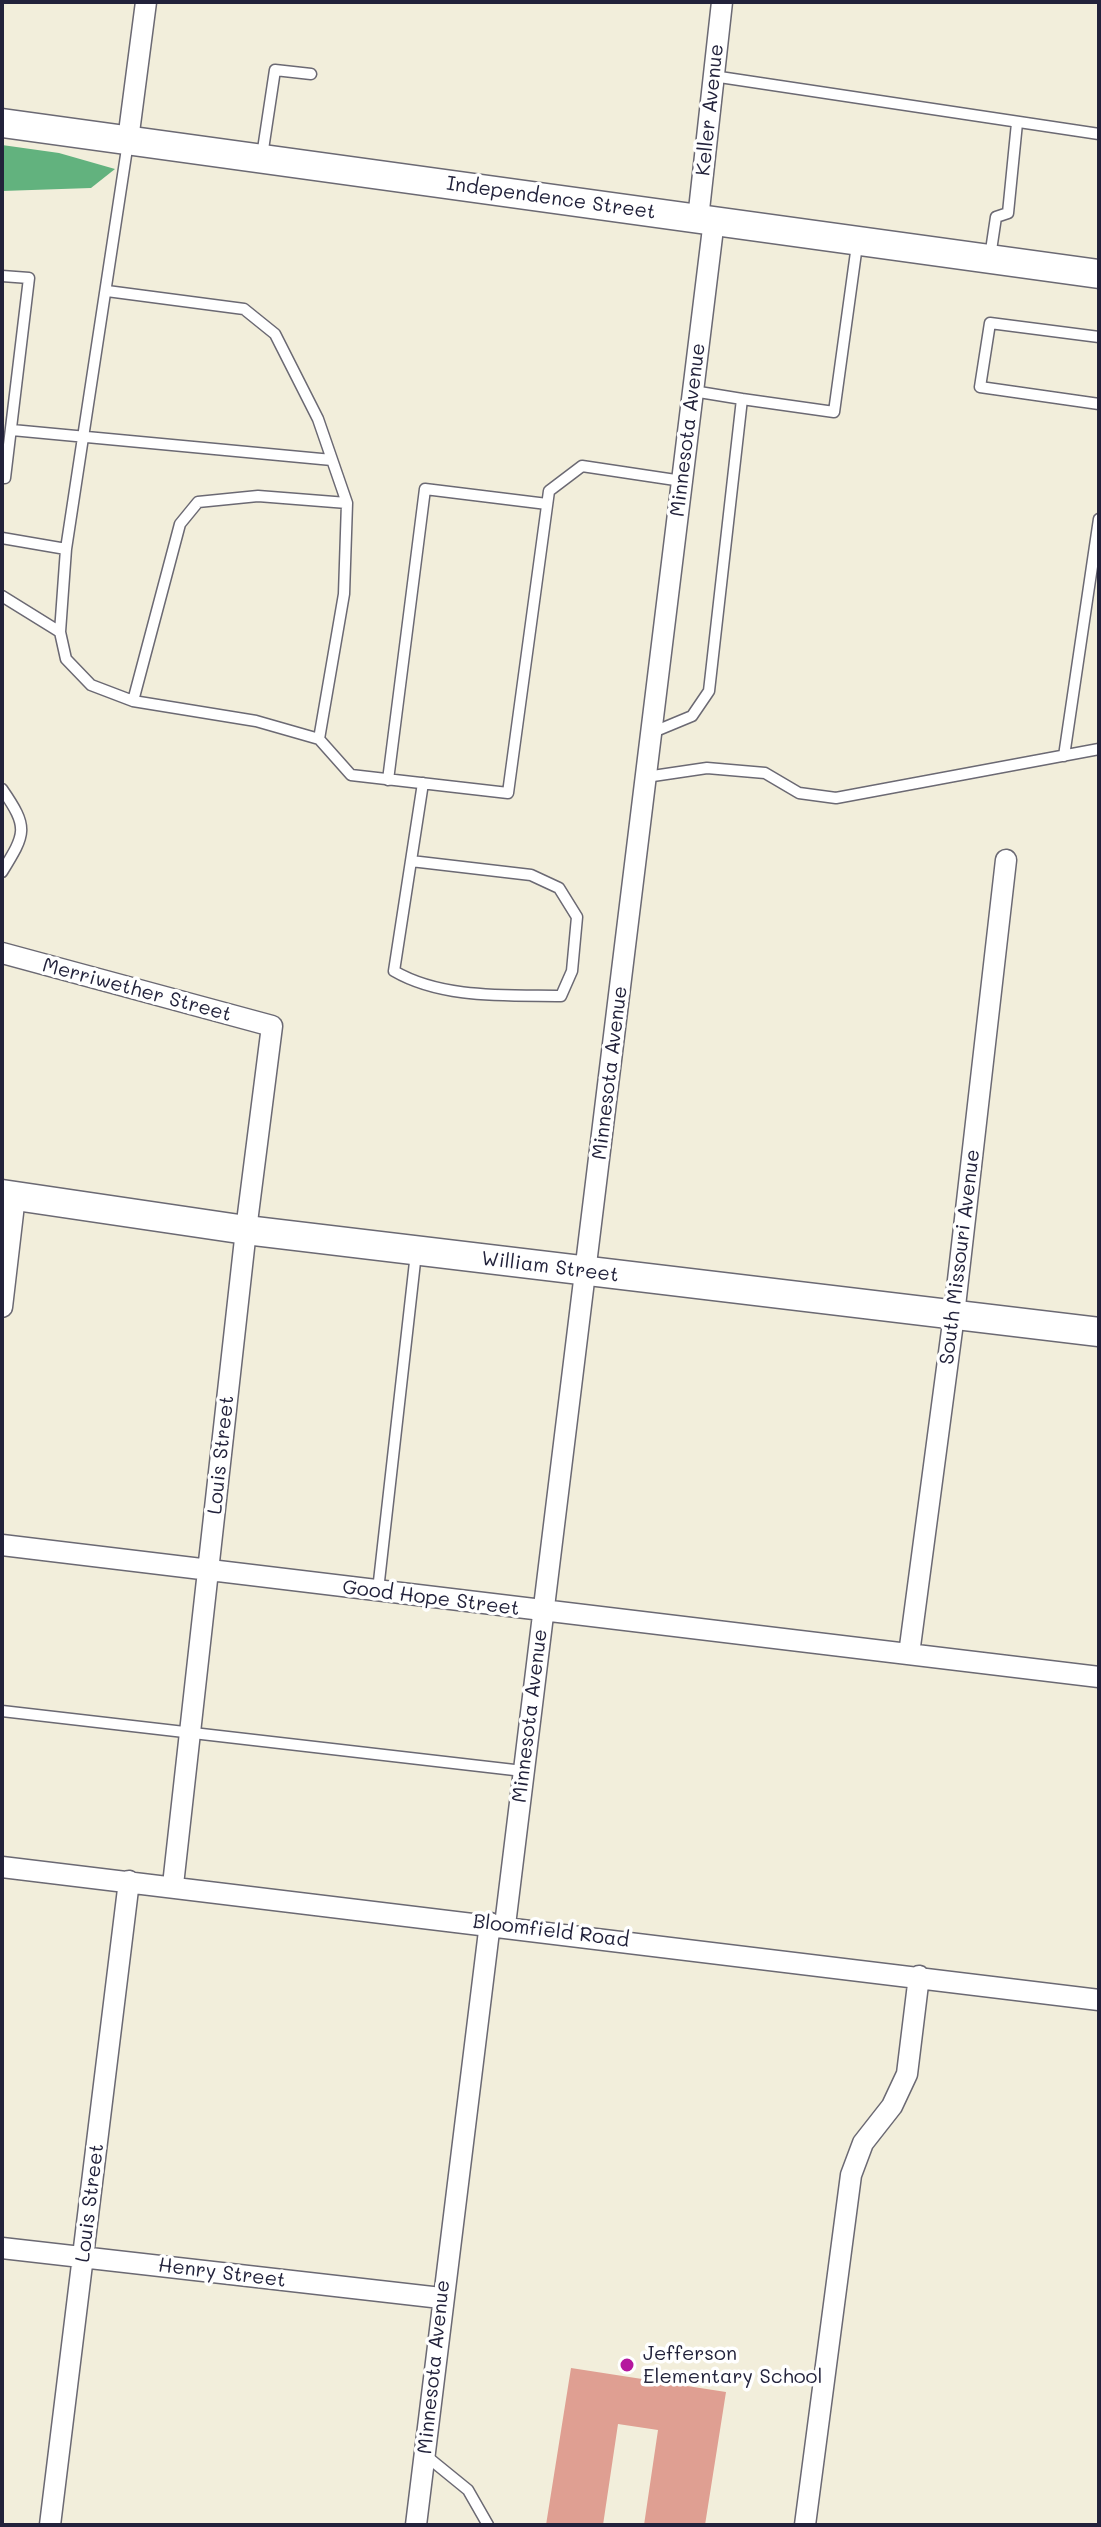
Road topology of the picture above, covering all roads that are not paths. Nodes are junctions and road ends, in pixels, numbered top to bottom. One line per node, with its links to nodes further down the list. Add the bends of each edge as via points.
1 (146, 2): 8 (street)
2 (722, 2): 4 (street, Keller Avenue)
3 (311, 74): 9 (lane, via 275,70)
4 (713, 76): 6 (lane); 10 (street, Keller Avenue)
5 (2, 123): 8 (street, Independence Street)
6 (1017, 123): 7 (lane); 12 (lane, via 1008,213 996,217)
7 (1099, 134)
8 (128, 140): 9 (street, Independence Street); 15 (lane)
9 (262, 158): 10 (street, Independence Street)
10 (706, 220): 11 (street, Independence Street); 17 (street, Minnesota Avenue)
11 (857, 240): 12 (street, Independence Street); 18 (lane, via 834,412)
12 (990, 259): 13 (street, Independence Street)
13 (1099, 274)
14 (2, 276): 20 (lane, via 29,278)
15 (107, 291): 21 (lane); 22 (lane, via 244,309 275,334 318,419)
16 (1099, 337): 19 (lane, via 990,323 980,387)
17 (693, 391): 18 (lane); 24 (street, Minnesota Avenue)
18 (742, 399): 33 (lane, via 709,691 692,716)
19 (1099, 404)
20 (12, 430): 21 (lane); 23 (lane)
21 (86, 437): 22 (lane); 29 (lane)
22 (332, 460): 25 (lane)
23 (2, 478)
24 (682, 481): 26 (lane, via 582,466 549,491); 33 (street, Minnesota Avenue)
25 (347, 503): 32 (lane, via 258,496 198,502 180,524); 34 (lane, via 344,594)
26 (547, 504): 38 (lane, via 425,489); 39 (lane, via 508,793)
27 (1099, 519): 36 (lane)
28 (2, 538): 29 (lane)
29 (66, 549): 31 (lane)
30 (2, 596): 31 (lane)
31 (60, 632): 32 (lane, via 66,659 91,685)
32 (133, 701): 34 (lane, via 256,721)
33 (651, 733): 37 (street, Minnesota Avenue)
34 (319, 739): 38 (lane, via 351,775)
35 (1099, 749): 36 (lane)
36 (1064, 756): 37 (lane, via 836,798 799,793 765,773 707,768)
37 (646, 777): 49 (street, Minnesota Avenue)
38 (388, 780): 39 (lane)
39 (423, 783): 42 (lane)
40 (2, 789): 43 (lane, via 21,816 20,842)
41 (1006, 860): 51 (street, South Missouri Avenue)
42 (411, 861): 42 (lane, via 394,971 431,986 494,995 561,996 572,971 577,917 559,888 531,875)
43 (2, 872)
44 (2, 953): 45 (street, Merriwether Street)
45 (272, 1026): 47 (street, Louis Street)
46 (9, 1195): 47 (street, William Street); 50 (street)
47 (246, 1230): 48 (street, William Street); 54 (street, Louis Street)
48 (417, 1251): 49 (street, William Street); 55 (lane)
49 (586, 1271): 51 (street, William Street); 56 (street, Minnesota Avenue)
50 (2, 1307)
51 (954, 1315): 52 (street, William Street); 57 (street, South Missouri Avenue)
52 (1099, 1332)
53 (2, 1545): 54 (street, Good Hope Street)
54 (208, 1570): 55 (street, Good Hope Street); 60 (street, Louis Street)
55 (378, 1591): 56 (street, Good Hope Street)
56 (542, 1612): 57 (street, Good Hope Street); 61 (street, Minnesota Avenue)
57 (909, 1654): 58 (street, Good Hope Street)
58 (1099, 1677)
59 (2, 1711): 60 (lane)
60 (190, 1734): 61 (lane); 64 (street, Louis Street)
61 (523, 1771): 65 (street, Minnesota Avenue)
62 (2, 1867): 63 (street, Bloomfield Road)
63 (129, 1881): 64 (street, Bloomfield Road); 69 (street, Louis Street)
64 (173, 1885): 65 (street, Bloomfield Road)
65 (498, 1924): 66 (street, Bloomfield Road); 70 (street, Minnesota Avenue)
66 (919, 1976): 67 (street, Bloomfield Road); 75 (street, via 907,2074 892,2106 863,2143 851,2175)
67 (1099, 2000)
68 (2, 2248): 69 (street, Henry Street)
69 (83, 2257): 70 (street, Henry Street); 72 (street, Louis Street)
70 (441, 2298): 71 (street, Minnesota Avenue)
71 (425, 2455): 73 (street, Minnesota Avenue); 74 (lane, via 468,2490)
72 (50, 2525)
73 (416, 2525)
74 (488, 2525)
75 (805, 2525)

